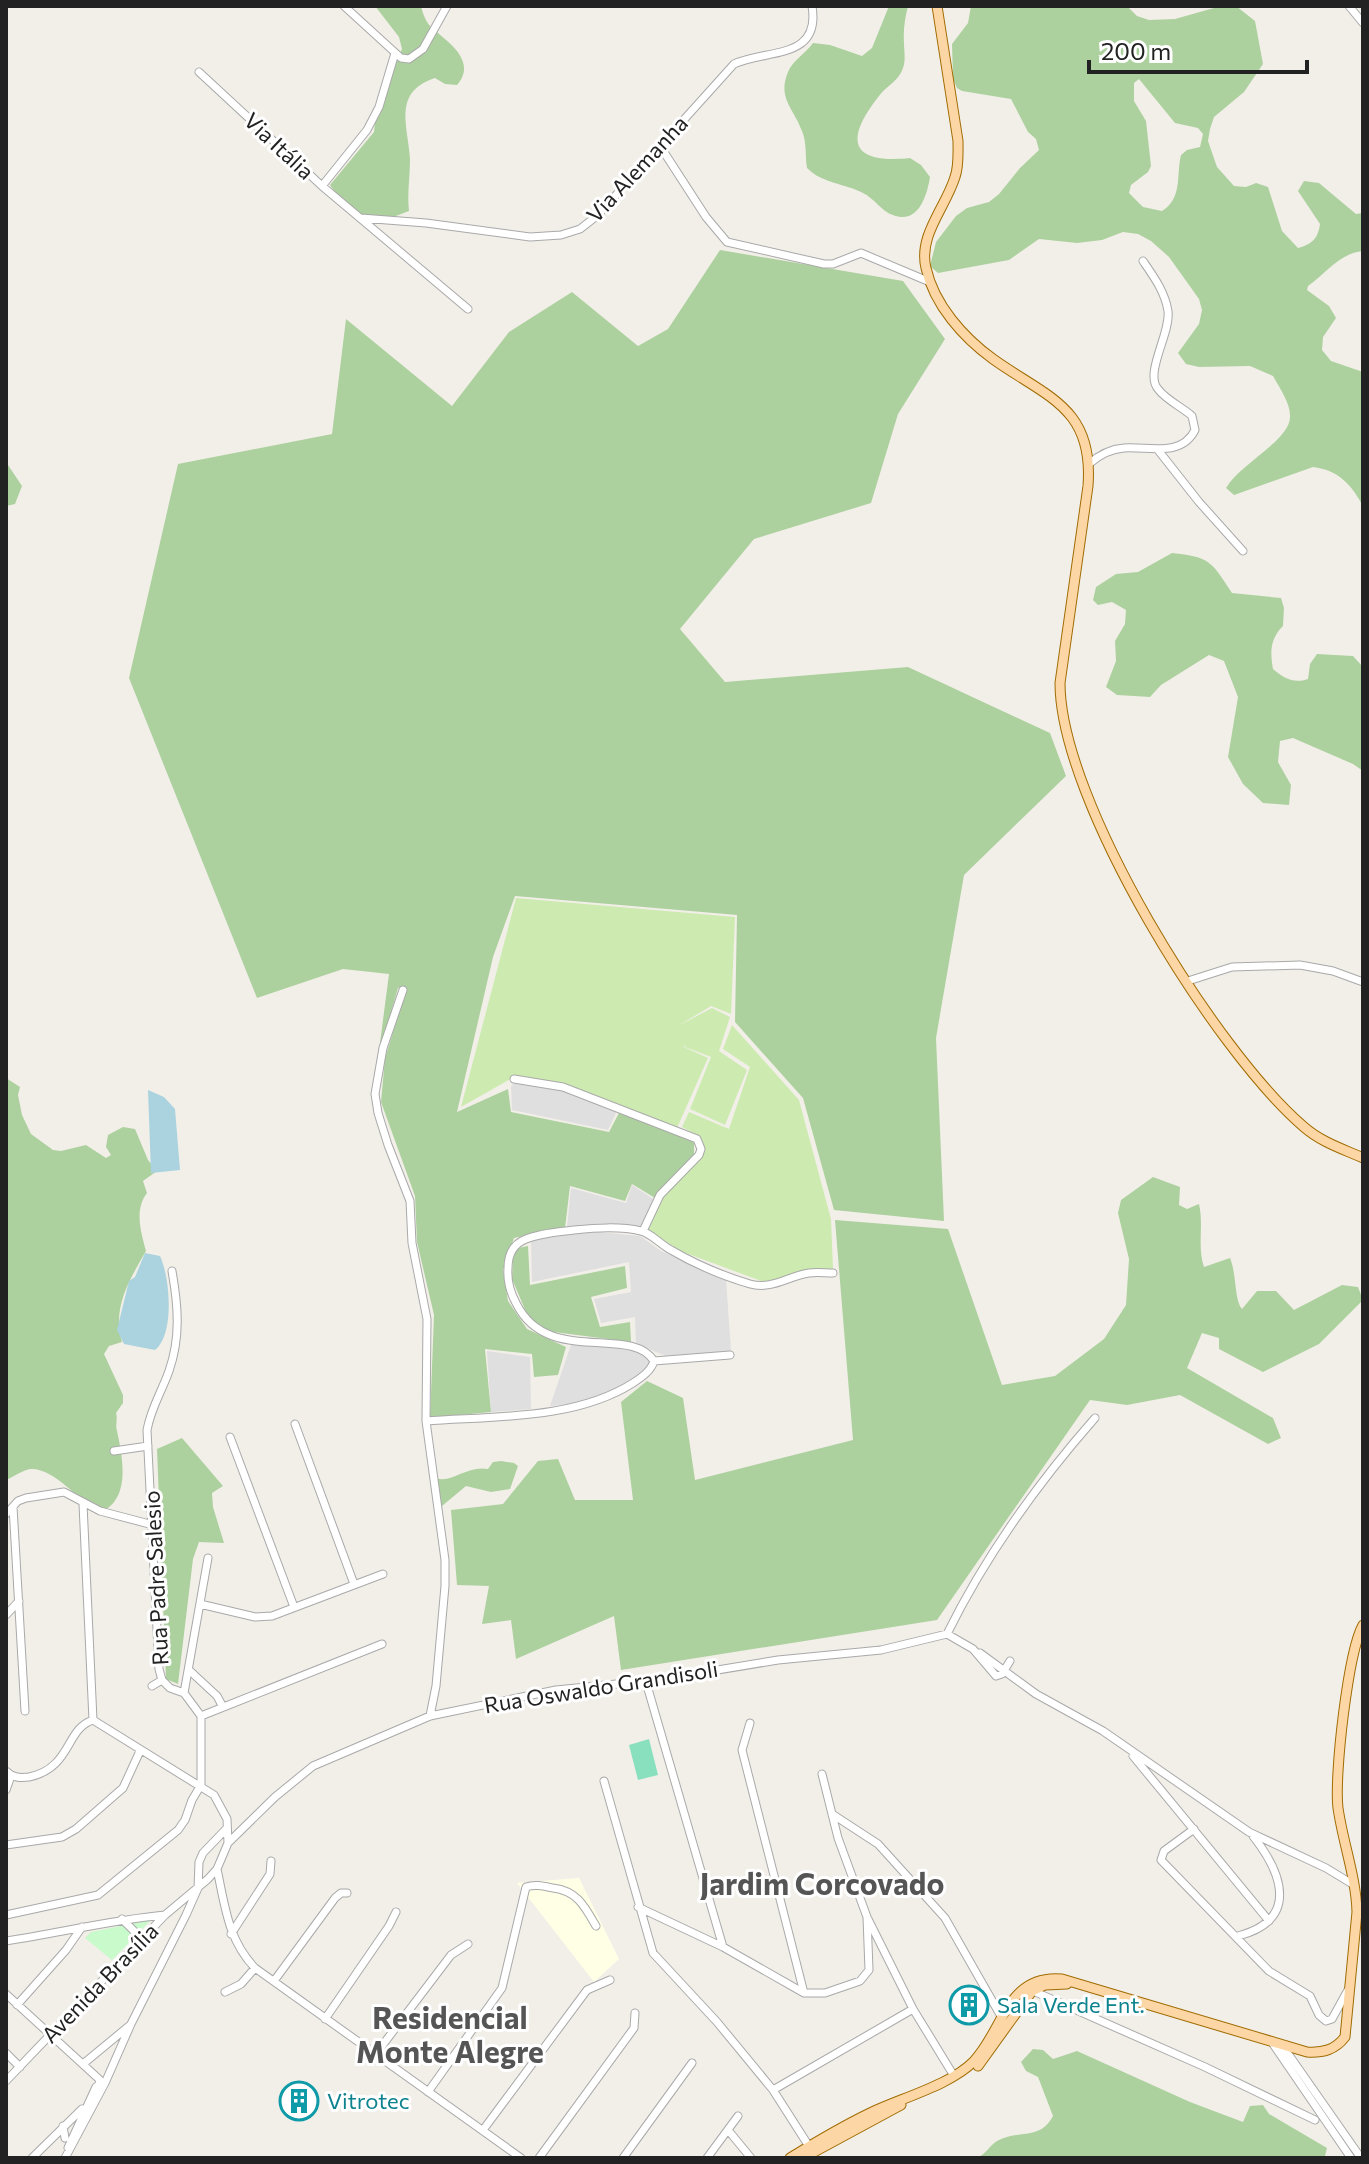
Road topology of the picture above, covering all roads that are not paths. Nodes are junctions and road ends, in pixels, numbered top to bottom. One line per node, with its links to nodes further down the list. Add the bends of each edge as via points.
1 (344, 6): 7 (street)
2 (447, 6): 7 (street, via 423,49 409,59)
3 (812, 6): 9 (street, Via Alemanha, via 812,28 803,43 785,53 734,64)
4 (937, 6): 13 (main road, via 958,141 956,174 925,246)
5 (1349, 6): 6 (street)
6 (1363, 23)
7 (395, 53): 10 (street, via 367,130)
8 (199, 72): 10 (street, Via Itália)
9 (660, 146): 11 (street, Via Alemanha, via 598,215 561,235 530,237); 13 (street, via 727,242 824,264 861,253)
10 (322, 186): 11 (street, Via Itália)
11 (361, 218): 14 (street, Via Itália)
12 (1143, 261): 15 (street, via 1163,292 1169,313 1154,381 1194,424 1189,439)
13 (930, 282): 16 (main road, via 973,344 1063,406 1079,429)
14 (468, 309)
15 (1158, 450): 16 (street, via 1113,449); 17 (street)
16 (1089, 464): 18 (main road, via 1060,683 1062,718 1105,835)
17 (1243, 551)
18 (1188, 981): 19 (street, via 1232,967 1300,965); 22 (main road, via 1239,1057 1296,1119 1324,1141)
19 (1362, 982)
20 (403, 990): 29 (street, via 383,1048 375,1094 410,1201 412,1243 427,1319)
21 (514, 1079): 23 (street, via 563,1087 697,1139 699,1155 660,1195)
22 (1363, 1158)
23 (643, 1231): 25 (street, via 684,1257 750,1284 764,1287 807,1273); 27 (street, via 596,1228 522,1240 511,1251 508,1280 520,1311 536,1330 562,1339 634,1347)
24 (172, 1271): 32 (street, Rua Padre Salesio, via 178,1304 176,1343 150,1415)
25 (833, 1273)
26 (730, 1355): 27 (street)
27 (654, 1361): 29 (street, via 643,1376 592,1404)
28 (1095, 1418): 46 (street, via 1007,1530)
29 (426, 1421): 59 (street, via 445,1560)
30 (295, 1424): 40 (street)
31 (230, 1437): 43 (street)
32 (148, 1446): 33 (street); 37 (street, Rua Padre Salesio)
33 (114, 1451)
34 (83, 1504): 35 (street, via 73,1495 54,1492 34,1495); 37 (street); 60 (street)
35 (13, 1507): 36 (street); 41 (street)
36 (6, 1514)
37 (153, 1525): 52 (street, Rua Padre Salesio)
38 (208, 1558): 42 (street)
39 (383, 1574): 40 (street)
40 (354, 1584): 43 (street)
41 (19, 1601): 44 (street); 57 (street)
42 (200, 1604): 43 (street, via 255,1617); 51 (street)
43 (294, 1607)
44 (6, 1615)
45 (1363, 1625): 78 (main road, via 1354,1651 1338,1805)
46 (947, 1634): 48 (street); 53 (street, Rua Oswaldo Grandisoli, via 881,1650)
47 (382, 1644): 56 (street)
48 (973, 1649): 50 (street); 50 (street, via 996,1676)
49 (1010, 1661): 50 (street)
50 (1005, 1669): 62 (street)
51 (189, 1670): 55 (street); 56 (street, Rua Padre Salesio)
52 (162, 1680): 54 (street); 55 (street, Rua Padre Salesio)
53 (646, 1682): 59 (street, Rua Oswaldo Grandisoli, via 556,1690); 87 (street)
54 (152, 1686)
55 (184, 1693): 58 (street, Rua Padre Salesio)
56 (223, 1707): 58 (street)
57 (25, 1711)
58 (201, 1716): 67 (street)
59 (430, 1716): 73 (street, Rua Oswaldo Grandisoli, via 313,1766)
60 (93, 1720): 63 (street); 64 (street, via 80,1726 68,1750 48,1769 35,1776)
61 (750, 1723): 105 (street, via 742,1750)
62 (1128, 1750): 71 (street); 72 (street)
63 (140, 1751): 67 (street); 74 (street, via 123,1788 76,1829 62,1837)
64 (8, 1774): 68 (street)
65 (822, 1774): 69 (street)
66 (604, 1781): 80 (street)
67 (201, 1785): 70 (street, via 221,1804); 82 (street, via 178,1830 98,1895)
68 (6, 1790)
69 (832, 1813): 84 (street); 110 (street, via 878,1844 945,1918)
70 (227, 1828): 73 (street); 77 (street, via 203,1853)
71 (1194, 1829): 86 (street); 92 (street, via 1164,1851 1161,1860)
72 (1249, 1832): 78 (street, via 1326,1868); 86 (street, via 1280,1883)
73 (228, 1843): 76 (street)
74 (6, 1845)
75 (271, 1861): 91 (street, via 270,1874)
76 (217, 1869): 77 (street); 91 (street)
77 (198, 1888): 83 (street, Avenida Brasília); 112 (street)
78 (1358, 1890): 102 (main road)
79 (347, 1893): 101 (street, via 335,1898)
80 (638, 1907): 94 (street); 124 (street, via 653,1953)
81 (396, 1912): 111 (street)
82 (6, 1915)
83 (165, 1915): 85 (street); 93 (street, Avenida Brasília)
84 (867, 1917): 105 (street, via 866,1976 825,1993); 108 (street)
85 (122, 1919): 89 (street); 93 (street)
86 (1269, 1921): 92 (street)
87 (716, 1924): 94 (street); 97 (street)
88 (596, 1926): 125 (street, via 578,1897 567,1890 526,1887 502,1988)
89 (82, 1927): 90 (street); 98 (street)
90 (61, 1933): 95 (street); 98 (street)
91 (231, 1934): 99 (street)
92 (1238, 1936): 102 (street, via 1269,1971 1310,1996 1326,2021)
93 (142, 1939): 113 (street, Avenida Brasília)
94 (708, 1940): 97 (street)
95 (6, 1941)
96 (468, 1944): 116 (street, via 451,1955)
97 (723, 1947): 105 (street)
98 (66, 1950): 107 (street)
99 (255, 1968): 101 (street); 104 (street)
100 (610, 1980): 130 (street, via 587,1990)
101 (274, 1981): 111 (street)
102 (1351, 1984): 114 (main road, via 1341,2042 1317,2052)
103 (1029, 1988): 110 (main road, via 1017,1995); 114 (main road, via 1045,1977 1062,1979); 128 (street); 134 (main road, via 974,2069)
104 (225, 1992)
105 (804, 1993)
106 (6, 1994): 107 (street)
107 (17, 2005): 113 (street)
108 (913, 2009): 121 (street); 124 (street)
109 (635, 2013): 139 (street, via 634,2028)
110 (1002, 2018): 121 (main road, via 980,2054)
111 (325, 2019): 116 (street)
112 (131, 2024): 117 (street); 119 (street)
113 (51, 2035): 119 (street); 120 (street, Avenida Brasília)
114 (1276, 2042): 144 (street); 145 (street)
115 (6, 2053): 120 (street)
116 (375, 2055): 125 (street)
117 (115, 2058): 122 (street); 126 (street)
118 (692, 2063): 135 (street)
119 (83, 2064): 122 (street)
120 (20, 2067): 123 (street, Avenida Brasília)
121 (954, 2076): 134 (main road, via 869,2113)
122 (100, 2080): 126 (street)
123 (6, 2081)
124 (773, 2090): 134 (street)
125 (428, 2092): 130 (street)
126 (91, 2103): 129 (street); 132 (street)
127 (738, 2116): 131 (street)
128 (1315, 2120)
129 (63, 2126): 132 (street); 133 (street)
130 (483, 2130): 138 (street)
131 (728, 2130): 141 (street); 142 (street)
132 (70, 2139): 133 (street); 137 (street)
133 (47, 2143): 136 (street)
134 (808, 2152): 143 (main road)
135 (625, 2155): 140 (street)
136 (32, 2158)
137 (65, 2158)
138 (521, 2158)
139 (539, 2158)
140 (635, 2158)
141 (707, 2158)
142 (751, 2158)
143 (790, 2158)
144 (1351, 2158)
145 (1361, 2158)

